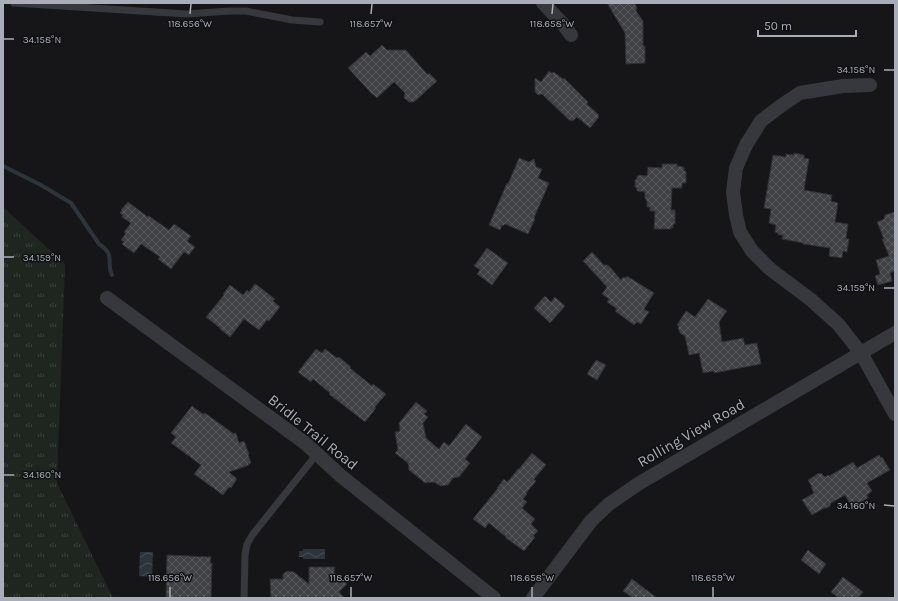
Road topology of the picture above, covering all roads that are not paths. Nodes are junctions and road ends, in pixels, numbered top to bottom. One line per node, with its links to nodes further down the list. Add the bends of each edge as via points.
1 (14, 3): 3 (lane, via 188,14 246,11 292,20)
2 (543, 3): 4 (street)
3 (320, 22)
4 (571, 35)
5 (870, 85): 8 (street, via 843,86 800,94 761,121 746,144 736,168 733,192 740,232 752,251 770,269 838,324)
6 (107, 298): 10 (street, Bridle Trail Road, via 305,443)
7 (895, 332): 8 (street, Rolling View Road)
8 (861, 353): 9 (street); 13 (street, Rolling View Road, via 638,484 609,504 591,521)
9 (895, 414)
10 (316, 454): 11 (lane, via 253,534 245,555); 12 (street, Bridle Trail Road)
11 (244, 598)
12 (494, 598)
13 (533, 598)

